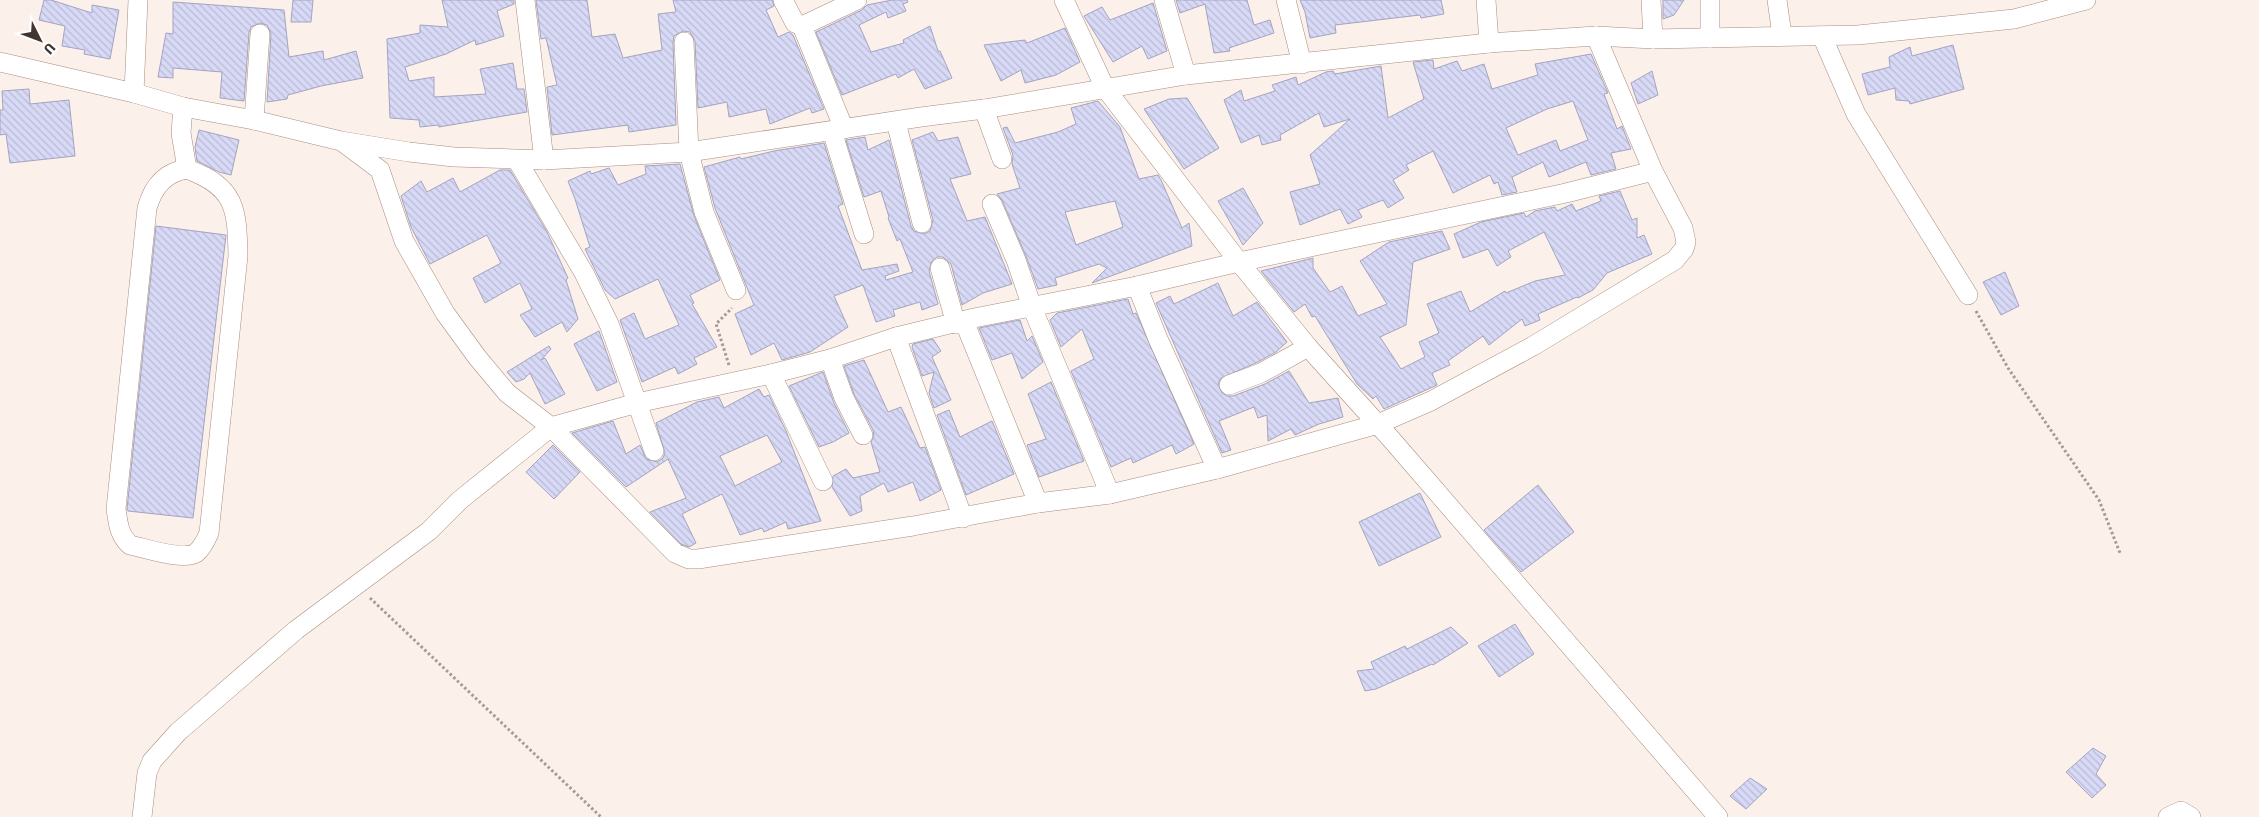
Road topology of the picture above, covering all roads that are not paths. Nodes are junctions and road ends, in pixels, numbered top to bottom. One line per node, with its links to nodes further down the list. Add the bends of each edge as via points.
1 (138, 0): 26 (street)
2 (525, 0): 37 (street)
3 (783, 0): 13 (street, via 795,23)
4 (857, 0): 13 (street)
5 (1064, 0): 25 (street)
6 (1164, 0): 24 (street)
7 (1286, 0): 23 (street)
8 (1486, 0): 21 (street)
9 (1651, 0): 19 (street)
10 (1710, 0): 18 (street)
11 (1777, 0): 15 (street)
12 (2086, 0): 17 (street, via 2014,19 1934,29)
13 (802, 26): 31 (street)
14 (260, 34): 29 (street)
15 (1782, 35): 17 (street); 18 (street)
16 (1596, 36): 19 (street); 21 (street); 40 (street)
17 (1822, 36): 48 (street, via 1856,114)
18 (1710, 38): 19 (street)
19 (1652, 39)
20 (684, 42): 34 (street)
21 (1489, 43): 23 (street)
22 (0, 62): 26 (street)
23 (1302, 64): 24 (street)
24 (1186, 75): 25 (street)
25 (1105, 88): 28 (street); 44 (street)
26 (134, 93): 27 (street)
27 (183, 107): 29 (street); 38 (street, via 181,133)
28 (984, 109): 30 (street); 35 (street)
29 (254, 120): 32 (street)
30 (896, 122): 31 (street); 42 (street)
31 (838, 130): 34 (street); 43 (street)
32 (341, 141): 33 (street); 39 (street)
33 (409, 152): 36 (street); 39 (street)
34 (689, 152): 37 (street); 47 (street, via 704,212)
35 (1002, 159)
36 (517, 160): 37 (street); 56 (street, via 584,273 609,324)
37 (544, 160)
38 (187, 169): 38 (street, via 166,177 151,194 147,208 116,508 123,539 130,545 185,557 195,553 209,533 238,256 236,213 228,197 208,176)
39 (380, 170): 58 (street, via 404,241 445,313 508,393)
40 (1653, 171): 44 (street, via 1468,215); 57 (street, via 1685,236 1684,249 1675,260 1533,346)
41 (992, 204): 49 (street)
42 (922, 223)
43 (864, 234)
44 (1240, 262): 46 (street); 52 (street)
45 (940, 268): 50 (street)
46 (1137, 286): 49 (street); 61 (street)
47 (736, 290)
48 (1968, 295)
49 (1032, 308): 50 (street); 63 (street)
50 (960, 323): 51 (street); 64 (street)
51 (896, 337): 53 (street); 65 (street)
52 (1308, 347): 55 (street, via 1261,373); 57 (street)
53 (830, 359): 54 (street); 59 (street, via 844,398)
54 (771, 374): 56 (street); 62 (street)
55 (1229, 385)
56 (637, 403): 58 (street); 60 (street)
57 (1378, 424): 61 (street); 66 (street)
58 (552, 427): 65 (street, via 667,546 689,559); 67 (street, via 468,494 429,530 296,630 205,708 152,761 147,773)
59 (863, 435)
60 (654, 451)
61 (1217, 469): 63 (street)
62 (823, 481)
63 (1110, 494): 64 (street)
64 (1038, 503): 65 (street)
65 (962, 518)
66 (1709, 814)
67 (142, 817)
68 (2168, 817): 69 (street, via 2181,811)
69 (2191, 817)

